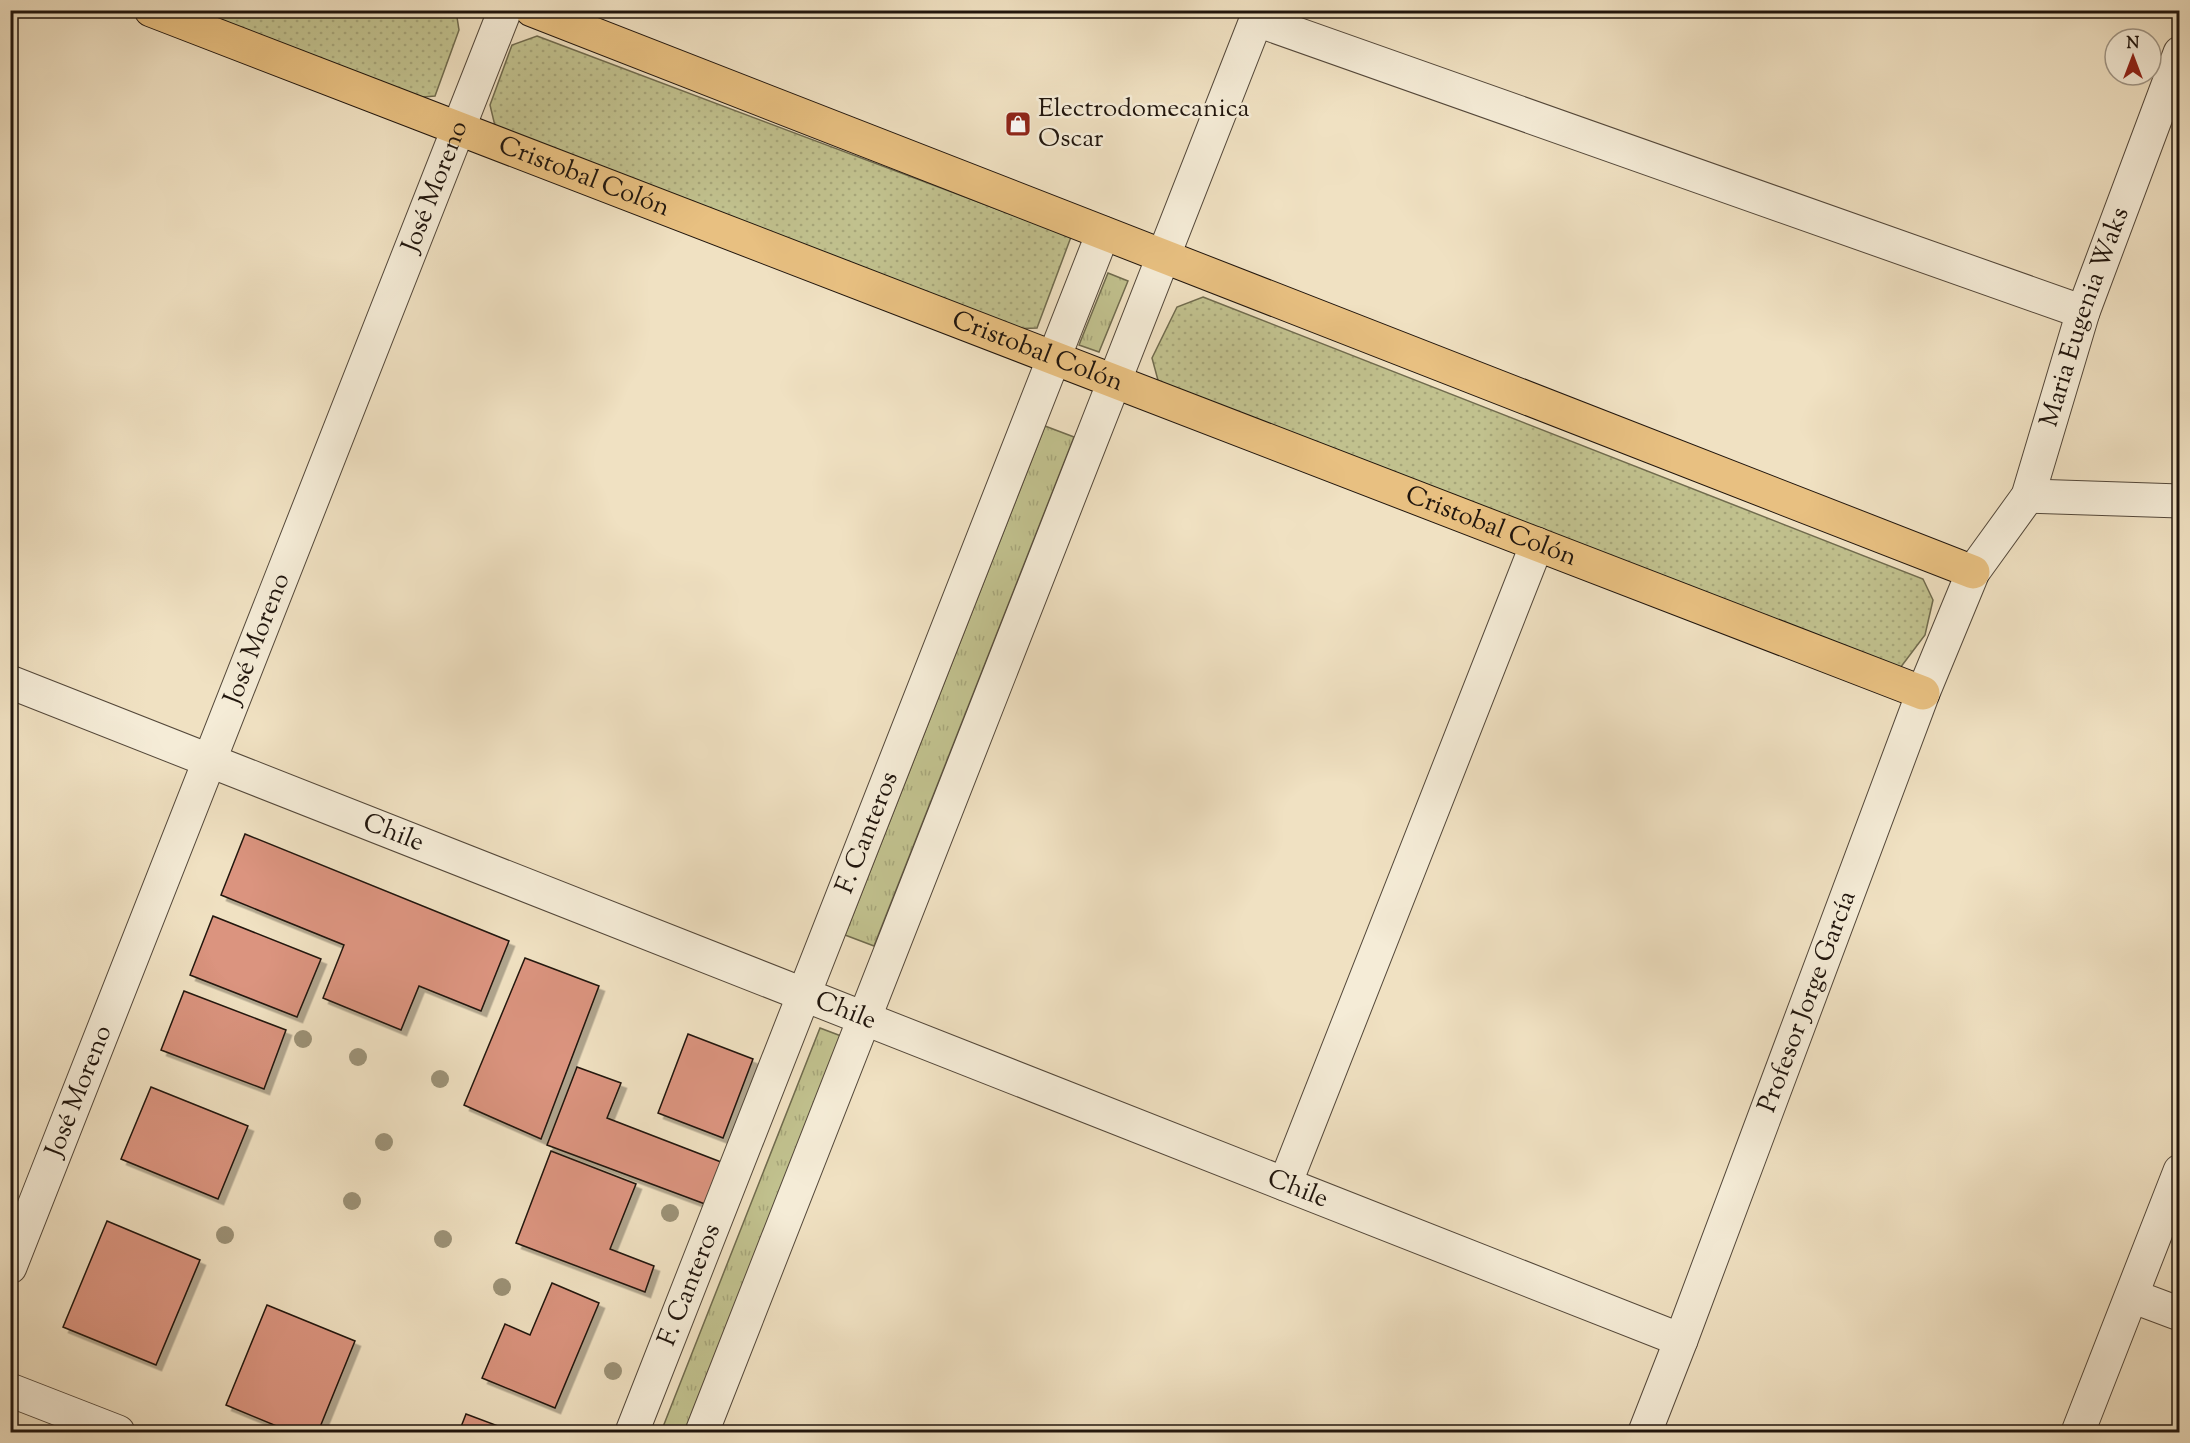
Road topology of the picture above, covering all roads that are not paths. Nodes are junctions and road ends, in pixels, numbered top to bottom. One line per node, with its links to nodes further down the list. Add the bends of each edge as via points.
1 (151, 10): 6 (main road, Cristobal Colón)
2 (505, 10): 6 (street, José Moreno)
3 (532, 10): 7 (main road)
4 (1258, 15): 8 (street); 9 (street)
5 (2180, 53): 9 (street, Maria Eugenia Waks)
6 (458, 129): 10 (main road, Cristobal Colón); 18 (street, José Moreno)
7 (1103, 233): 8 (main road); 10 (street, F. Canteros)
8 (1164, 257): 11 (street); 15 (main road)
9 (2084, 312): 12 (street, Maria Eugenia Waks)
10 (1054, 358): 11 (main road, Cristobal Colón); 19 (street, F. Canteros)
11 (1115, 382): 14 (main road, Cristobal Colón); 20 (street)
12 (2028, 496): 13 (street); 15 (street, Maria Eugenia Waks)
13 (2180, 501)
14 (1537, 544): 17 (main road, Cristobal Colón); 22 (street)
15 (1973, 572): 17 (street, Profesor Jorge García)
16 (10, 682): 18 (street, Chile)
17 (1923, 693): 26 (street, Profesor Jorge García)
18 (210, 761): 19 (street, Chile); 23 (street, José Moreno)
19 (804, 995): 20 (street, Chile); 29 (street, F. Canteros)
20 (864, 1018): 22 (street, Chile); 30 (street)
21 (2180, 1171): 24 (street)
22 (1285, 1184): 26 (street, Chile)
23 (10, 1268)
24 (2132, 1296): 25 (street); 32 (street)
25 (2180, 1314)
26 (1682, 1340): 31 (street, Profesor Jorge García)
27 (10, 1390): 28 (street)
28 (118, 1432)
29 (632, 1432)
30 (702, 1432)
31 (1645, 1432)
32 (2078, 1432)

